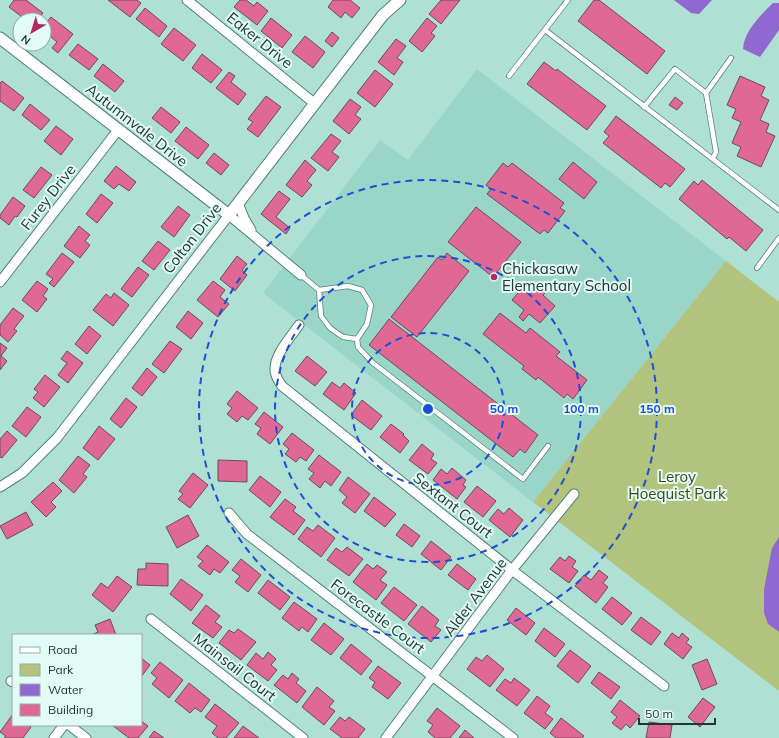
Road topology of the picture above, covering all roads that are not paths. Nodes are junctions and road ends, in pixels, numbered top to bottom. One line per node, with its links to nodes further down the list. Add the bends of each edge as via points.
1 (187, 0): 9 (street, Eaker Drive)
2 (400, 0): 9 (street, Colton Drive, via 383,14)
3 (568, 0): 4 (lane)
4 (544, 30): 7 (lane); 10 (lane)
5 (0, 38): 11 (street, Autumnvale Drive)
6 (732, 58): 8 (lane)
7 (509, 76)
8 (706, 93): 10 (lane, via 675,69); 12 (lane, via 716,152)
9 (314, 103): 13 (street, Colton Drive)
10 (644, 107): 12 (lane)
11 (118, 130): 15 (street, Autumnvale Drive); 20 (street, Furey Drive)
12 (713, 158): 14 (lane)
13 (238, 203): 15 (street, Colton Drive); 16 (street, Autumnvale Drive, via 246,223)
14 (779, 210)
15 (229, 215): 16 (street, Autumnvale Drive); 25 (street, Colton Drive, via 57,438 22,473)
16 (255, 236): 19 (street, Autumnvale Drive)
17 (779, 238): 18 (lane)
18 (757, 268)
19 (301, 275): 21 (lane)
20 (0, 282)
21 (319, 290): 23 (lane, via 321,316 330,328 343,338); 23 (lane, via 348,286 362,290 371,305 367,324)
22 (300, 325): 28 (street, Sextant Court, via 276,360 275,374 282,386)
23 (357, 339): 24 (lane, via 358,347 373,363 523,479)
24 (548, 446)
25 (0, 487)
26 (574, 494): 28 (street, Alder Avenue)
27 (229, 513): 30 (street, Forecastle Court, via 247,534)
28 (512, 570): 30 (street, Alder Avenue); 31 (street, Sextant Court)
29 (151, 619): 36 (street, Mainsail Court)
30 (433, 676): 37 (street, Alder Avenue); 38 (street, Forecastle Court)
31 (664, 686)
32 (63, 726): 34 (street)
33 (70, 726): 35 (street)
34 (54, 738)
35 (86, 738)
36 (303, 738)
37 (386, 738)
38 (513, 738)

